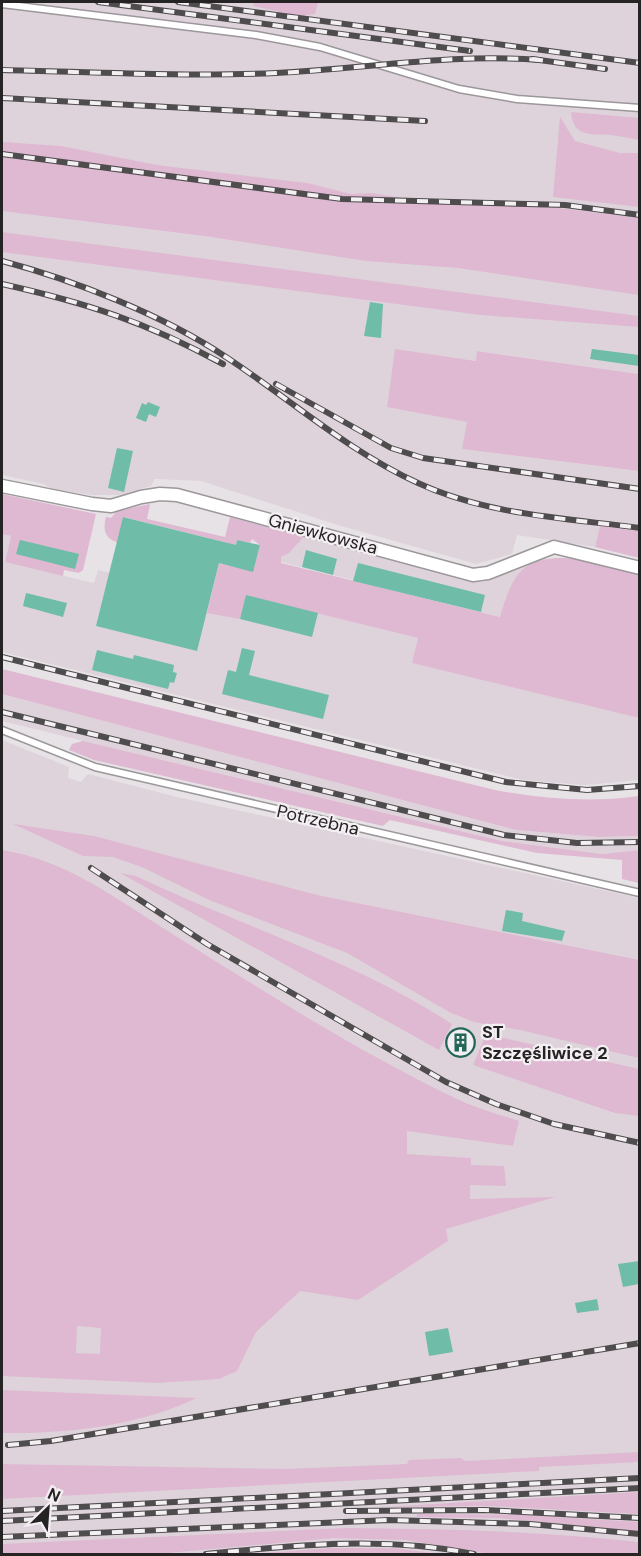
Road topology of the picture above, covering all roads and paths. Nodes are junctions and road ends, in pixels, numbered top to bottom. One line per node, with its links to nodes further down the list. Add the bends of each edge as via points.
1 (2, 4): 2 (lane, via 256,35 320,47 459,89 517,99)
2 (639, 108)
3 (2, 486): 4 (street, Gniewkowska, via 111,506 160,494 177,495 473,575 488,573 554,547)
4 (639, 568)
5 (2, 730): 6 (lane, Potrzebna, via 95,767)
6 (639, 893)

